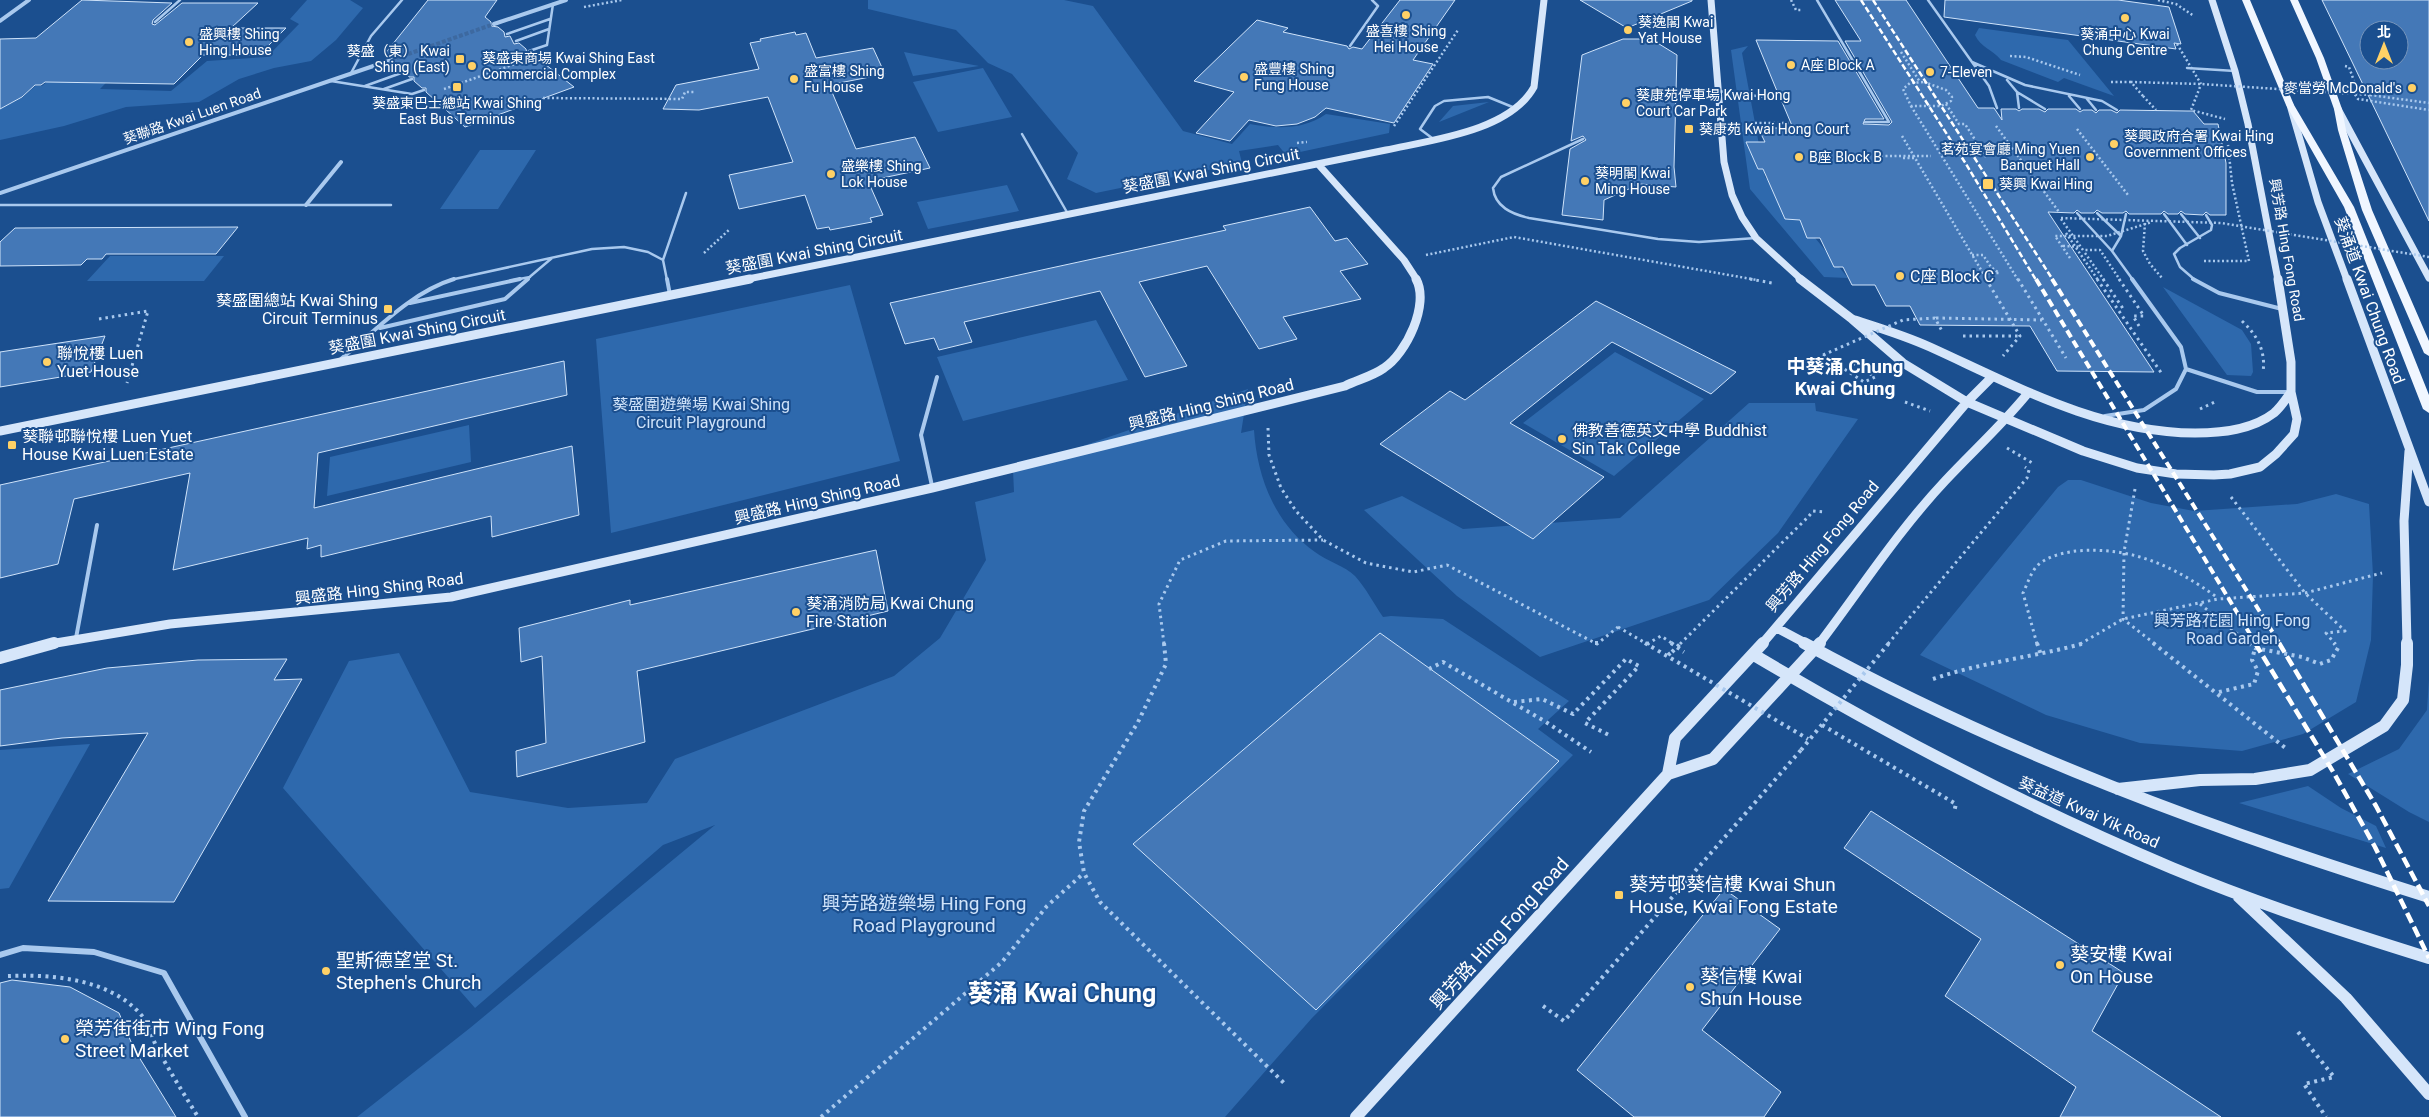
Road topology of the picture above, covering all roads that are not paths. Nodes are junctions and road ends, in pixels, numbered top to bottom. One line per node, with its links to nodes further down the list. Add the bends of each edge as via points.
1 (29, 0): 15 (street)
2 (180, 0): 16 (lane)
3 (402, 0): 28 (lane, via 371,36)
4 (566, 0): 13 (street)
5 (1372, 0): 21 (lane, via 1378,6)
6 (1544, 0): 43 (main road, 葵盛圍 Kwai Shing Circuit, via 1534,87 1529,98)
7 (1711, 0): 35 (main road)
8 (1817, 0): 49 (lane, via 1889,122)
9 (1928, 0): 24 (lane)
10 (2212, 0): 26 (main road, 興芳路 Hing Fong Road)
11 (2246, 0): 40 (main road, 葵涌道 Kwai Chung Road)
12 (2294, 0): 45 (main road, 葵涌道 Kwai Chung Road)
13 (552, 4): 14 (lane); 17 (street)
14 (550, 19): 18 (lane); 19 (lane)
15 (0, 21)
16 (155, 22)
17 (494, 24)
18 (549, 29): 20 (lane); 22 (lane, via 547,45)
19 (507, 34)
20 (516, 41)
21 (1350, 46)
22 (529, 51)
23 (391, 60): 28 (street, 葵聯路 Kwai Luen Road)
24 (1972, 62): 29 (lane); 41 (lane, via 1989,86)
25 (2187, 68): 26 (lane)
26 (2235, 71): 78 (main road, 興芳路 Hing Fong Road)
27 (404, 72): 32 (lane)
28 (350, 75): 31 (street, 葵聯路 Kwai Luen Road)
29 (2005, 78): 36 (lane); 37 (lane)
30 (412, 79): 33 (lane)
31 (331, 81): 32 (lane); 55 (street, 葵聯路 Kwai Luen Road)
32 (363, 86): 33 (lane)
33 (383, 90): 34 (lane, via 412,94)
34 (424, 90)
35 (1718, 92): 38 (lane); 68 (main road, via 1724,162 1732,195)
36 (2017, 92): 42 (lane); 44 (lane)
37 (2069, 96): 39 (lane); 46 (lane)
38 (1780, 99)
39 (2087, 99): 47 (lane); 48 (lane, via 2102,101)
40 (2290, 105): 89 (main road, 葵涌道 Kwai Chung Road, via 2349,207); 93 (main road, 葵涌道 Kwai Chung Road, via 2318,202)
41 (1997, 108)
42 (2019, 108)
43 (1517, 109): 51 (main road, 葵盛圍 Kwai Shing Circuit, via 1499,119); 51 (lane, via 1488,98 1444,102 1435,106 1420,128)
44 (2045, 109)
45 (2338, 109): 75 (main road, 葵涌道 Kwai Chung Road); 81 (main road, 葵涌道 Kwai Chung Road, via 2367,210)
46 (2080, 110)
47 (2096, 110)
48 (2117, 110)
49 (1865, 122)
50 (1022, 134): 62 (lane)
51 (1432, 138): 54 (main road, 葵盛圍 Kwai Shing Circuit)
52 (1582, 139): 68 (lane, via 1501,177 1493,188 1494,196 1507,210 1529,218 1699,242)
53 (341, 162): 58 (street)
54 (1318, 164): 62 (main road, 葵盛圍 Kwai Shing Circuit); 94 (main road, 興盛路 Hing Shing Road, via 1397,253 1418,282 1421,307 1407,343 1385,368 1345,386)
55 (0, 192)
56 (686, 193): 73 (lane)
57 (0, 205): 58 (lane)
58 (306, 205): 59 (lane)
59 (391, 205)
60 (2077, 212): 71 (lane)
61 (2097, 213): 67 (lane)
62 (1068, 214): 76 (main road, 葵盛圍 Kwai Shing Circuit)
63 (2126, 214): 67 (lane)
64 (2164, 214): 70 (lane)
65 (2181, 214): 69 (lane)
66 (2206, 215): 69 (lane, via 2212,225 2211,230)
67 (2121, 236): 71 (lane)
68 (1756, 238): 79 (main road, via 1811,289)
69 (2200, 238): 70 (lane)
70 (2187, 245): 78 (lane, via 2174,254 2176,262 2188,275 2212,290)
71 (2112, 251): 83 (lane, via 2181,346)
72 (554, 257): 73 (lane, via 592,249 624,247 648,252); 74 (lane); 77 (lane, via 438,284)
73 (663, 260): 76 (lane)
74 (532, 276): 77 (lane); 80 (lane, via 505,299)
75 (2429, 278)
76 (670, 295): 82 (main road, 葵盛圍 Kwai Shing Circuit)
77 (408, 304): 80 (lane)
78 (2284, 310): 86 (main road, 興芳路 Hing Fong Road, via 2291,362)
79 (1852, 319): 85 (main road, via 1906,336); 88 (main road, via 1903,363)
80 (377, 329): 82 (lane)
81 (2429, 353)
82 (336, 363): 92 (main road, 葵盛圍 Kwai Shing Circuit)
83 (2186, 369): 86 (lane, via 2257,392); 90 (lane, via 2176,389 2144,410)
84 (937, 377): 94 (lane, via 921,435)
85 (1992, 377): 87 (main road); 88 (main road, 興芳路 Hing Fong Road)
86 (2291, 392): 90 (main road, via 2276,412 2253,424 2221,432 2174,435); 91 (main road, 興芳路 Hing Fong Road, via 2297,419 2294,434 2260,467 2230,474 2176,474 2138,468 2083,451)
87 (2028, 394): 90 (main road); 91 (main road, 興芳路 Hing Fong Road)
88 (1967, 402): 91 (main road); 97 (main road, 興芳路 Hing Fong Road)
89 (2429, 409)
90 (2090, 418)
91 (2006, 420): 99 (main road, 興芳路 Hing Fong Road, via 1944,482)
92 (0, 430)
93 (2409, 451): 95 (main road, 葵涌道 Kwai Chung Road); 104 (main road, via 2404,521 2406,674 2402,700 2384,726 2310,770 2254,779 2200,780)
94 (932, 488): 98 (main road, 興盛路 Hing Shing Road, via 451,597 164,624)
95 (2429, 502)
96 (98, 525): 98 (lane)
97 (1777, 628): 99 (main road, 葵益道 Kwai Yik Road); 100 (main road, 興芳路 Hing Fong Road)
98 (76, 638): 101 (main road, 興盛路 Hing Shing Road)
99 (1815, 650): 102 (main road, 興芳路 Hing Fong Road); 104 (main road, 葵益道 Kwai Yik Road, via 2001,741)
100 (1754, 655): 102 (main road, 葵益道 Kwai Yik Road); 103 (main road, 興芳路 Hing Fong Road, via 1675,738)
101 (0, 658)
102 (1790, 677): 103 (main road, 興芳路 Hing Fong Road, via 1713,759); 105 (main road, 葵益道 Kwai Yik Road, via 1854,714 2043,811)
103 (1668, 774): 111 (main road, 興芳路 Hing Fong Road)
104 (2115, 789): 106 (main road, 葵益道 Kwai Yik Road, via 2334,868)
105 (2235, 893): 108 (main road, 葵益道 Kwai Yik Road); 109 (main road, via 2346,998)
106 (2429, 897)
107 (0, 955): 110 (street, via 23,948 94,952 164,973)
108 (2429, 958)
109 (2429, 1094)
110 (245, 1117)
111 (1356, 1117)

